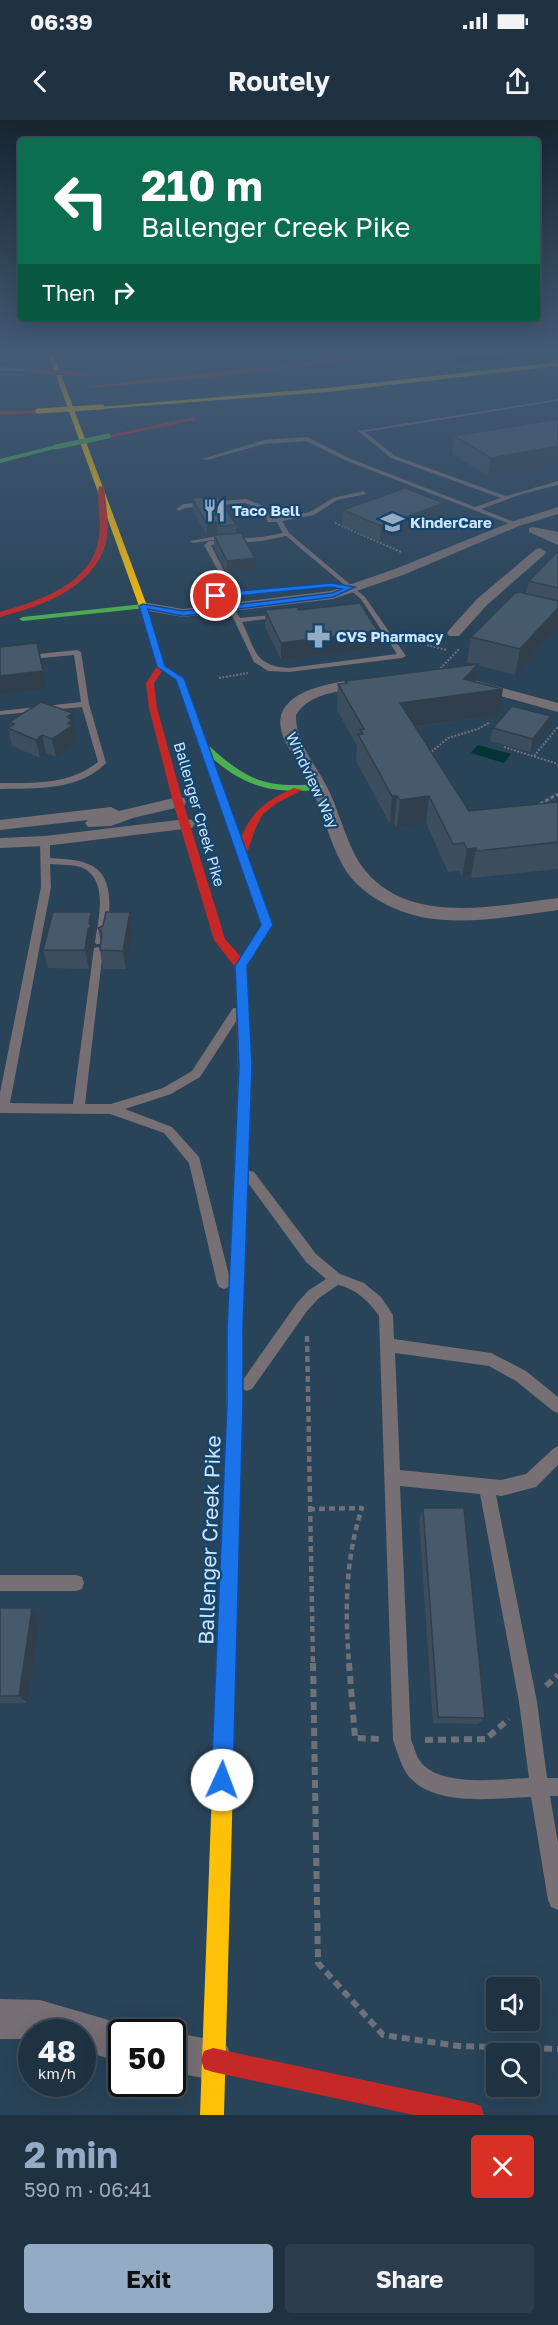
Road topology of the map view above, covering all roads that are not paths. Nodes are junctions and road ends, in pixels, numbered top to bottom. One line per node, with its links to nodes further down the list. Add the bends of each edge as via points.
1 (60, 446): 7 (main road, bridge)
2 (86, 446): 9 (main road)
3 (250, 446): 6 (lane)
4 (324, 446): 12 (lane)
5 (380, 446): 11 (lane, via 393,457)
6 (205, 459)
7 (0, 461)
8 (558, 483): 11 (lane)
9 (101, 487): 31 (main road); 37 (main road, via 102,542 93,566 49,597)
10 (364, 493): 15 (lane, via 335,499 312,514)
11 (504, 498): 12 (lane)
12 (474, 508): 16 (lane)
13 (179, 509): 15 (lane, via 246,501 264,508 270,520)
14 (558, 510): 16 (street)
15 (279, 520): 18 (lane)
16 (515, 524): 17 (street); 27 (street)
17 (533, 530): 19 (street); 22 (street)
18 (287, 534): 20 (lane); 24 (lane)
19 (558, 535)
20 (262, 539): 21 (lane, via 250,535); 26 (lane, via 215,541 207,545)
21 (193, 541)
22 (558, 541)
23 (540, 552): 30 (street)
24 (326, 567): 25 (lane); 27 (lane)
25 (317, 568)
26 (224, 577)
27 (352, 587): 28 (street, via 331,585); 32 (lane); 33 (street, via 333,595)
28 (209, 596)
29 (177, 599): 31 (street)
30 (482, 602): 35 (street); 40 (street)
31 (143, 606): 33 (street, via 183,613); 39 (main road); 46 (main road)
32 (368, 606): 34 (lane); 41 (lane)
33 (231, 607): 38 (lane)
34 (357, 607)
35 (502, 607)
36 (292, 614): 38 (lane)
37 (0, 615)
38 (237, 620): 45 (lane, via 263,666 290,670)
39 (0, 621)
40 (454, 633)
41 (398, 650): 42 (lane); 45 (lane, via 402,656)
42 (375, 653)
43 (361, 655): 45 (lane, via 349,656)
44 (0, 660): 49 (lane, via 77,652)
45 (333, 665)
46 (161, 667): 52 (main road, Ballenger Creek Pike, via 180,678); 56 (main road, Ballenger Creek Pike, via 150,683 153,708)
47 (386, 680): 54 (street, Windview Way, via 323,690 304,699 292,711 289,730)
48 (458, 680): 50 (street)
49 (85, 704): 51 (lane); 53 (lane, via 102,763 77,780)
50 (558, 708)
51 (0, 713)
52 (204, 746): 55 (main road, via 231,772 251,784); 62 (main road, Ballenger Creek Pike)
53 (0, 786)
54 (319, 787): 55 (main road); 64 (street, Windview Way, via 352,866 365,883 390,901 448,915)
55 (297, 790): 62 (main road, via 259,809)
56 (178, 802): 57 (street); 58 (main road, Ballenger Creek Pike)
57 (127, 814): 59 (street, via 102,812); 60 (street, via 111,821 54,830)
58 (186, 824): 60 (street); 65 (main road, Ballenger Creek Pike, via 220,940)
59 (0, 825)
60 (45, 841): 61 (street); 63 (lane)
61 (0, 843)
62 (242, 852): 65 (main road, Ballenger Creek Pike, via 267,925)
63 (46, 861): 67 (lane, via 46,887); 68 (lane, via 87,866 100,877 103,888 104,917)
64 (558, 904)
65 (241, 966): 66 (main road, Ballenger Creek Pike)
66 (243, 1002): 69 (lane, via 196,1074 167,1091); 70 (main road, Ballenger Creek Pike)
67 (1, 1108): 68 (lane)
68 (78, 1109): 69 (lane)
69 (111, 1109): 72 (lane, via 168,1130 195,1161)
70 (243, 1165): 71 (lane, via 311,1258); 72 (main road, Ballenger Creek Pike)
71 (336, 1280): 73 (lane, via 369,1292 379,1303 386,1316); 74 (lane, via 302,1307)
72 (235, 1330): 74 (main road, Ballenger Creek Pike)
73 (388, 1345): 75 (lane, via 491,1360 521,1376); 77 (lane)
74 (235, 1403): 87 (main road, Ballenger Creek Pike)
75 (558, 1406)
76 (558, 1454): 78 (lane, via 530,1482 501,1488)
77 (393, 1478): 78 (lane); 81 (lane, via 402,1740 414,1768 433,1784 463,1789)
78 (486, 1486): 81 (lane, via 528,1702)
79 (0, 1583): 80 (lane)
80 (76, 1583)
81 (539, 1787): 82 (lane); 83 (lane)
82 (558, 1787)
83 (558, 1900)
84 (0, 2019): 85 (street, via 40,2020)
85 (108, 2038)
86 (186, 2055): 87 (street)
87 (213, 2060): 88 (main road, Ballenger Creek Pike); 89 (main road)
88 (212, 2115)
89 (472, 2115)

